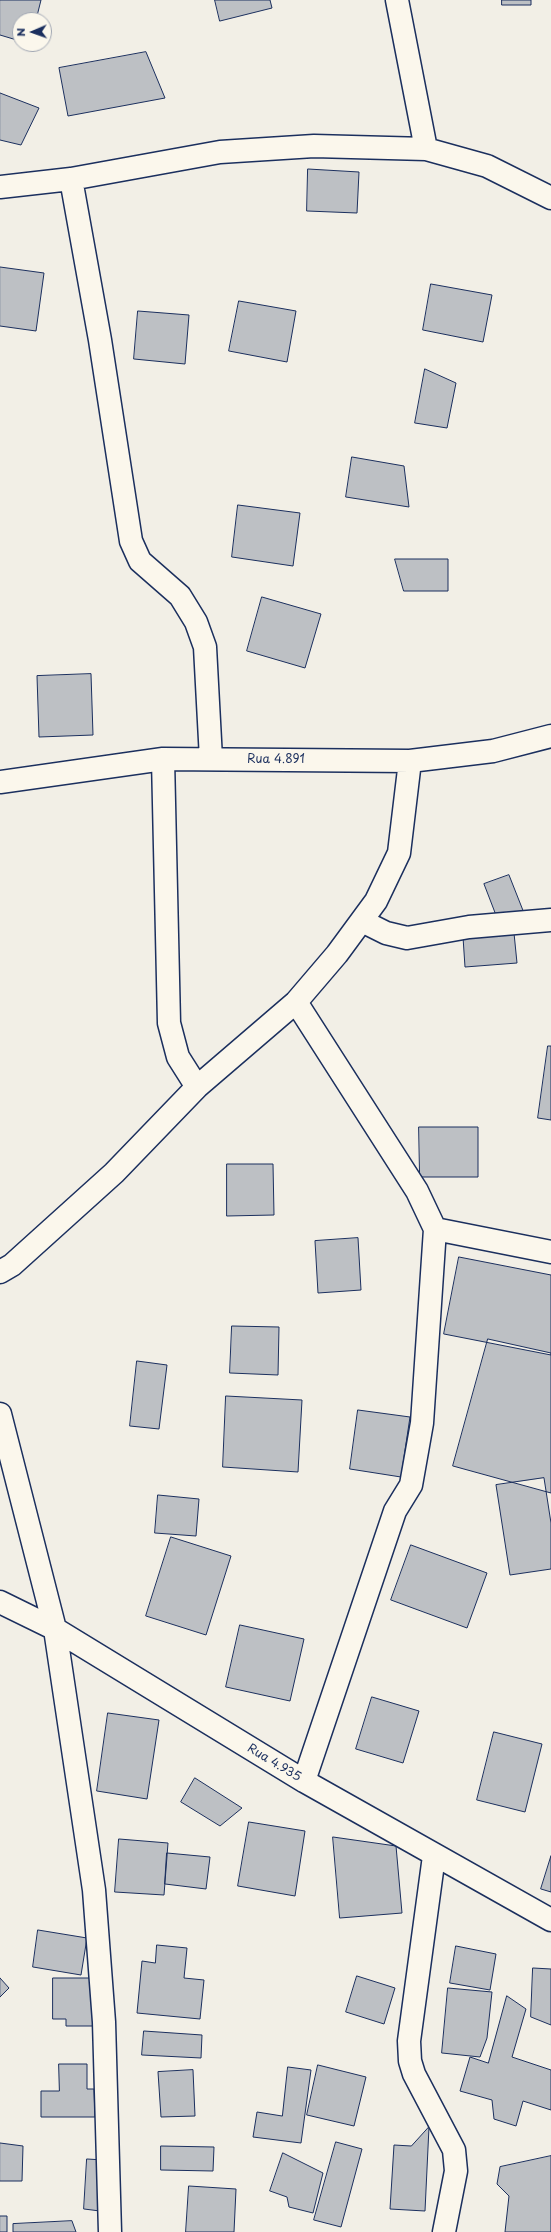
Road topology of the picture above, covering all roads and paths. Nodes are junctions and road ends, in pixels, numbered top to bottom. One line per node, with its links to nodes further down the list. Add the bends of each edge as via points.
1 (397, 0): 2 (street)
2 (426, 149): 3 (street, via 314,146 220,152); 5 (street, via 487,166)
3 (71, 180): 4 (street); 8 (street, via 100,340 131,541 140,561 180,596 196,622 206,647)
4 (0, 187)
5 (551, 198)
6 (551, 736): 9 (street, Rua 4.891, via 493,752)
7 (163, 759): 8 (street, Rua 4.891); 10 (street, Rua 4.891); 14 (street, via 169,1022 178,1057)
8 (212, 759): 9 (street, Rua 4.891)
9 (410, 761): 12 (street, via 399,853 376,901)
10 (0, 782)
11 (551, 920): 12 (street, via 468,927 407,938 386,933)
12 (362, 921): 13 (street)
13 (296, 1002): 14 (street); 15 (street, via 417,1191)
14 (197, 1087): 17 (street, via 114,1173 12,1265)
15 (435, 1229): 16 (street); 21 (street, via 422,1424 416,1465 410,1485 395,1511)
16 (551, 1252)
17 (0, 1272)
18 (0, 1414): 20 (street)
19 (0, 1602): 20 (street, Rua 4.935)
20 (55, 1629): 21 (street, Rua 4.935); 24 (street, via 94,1890 104,2022)
21 (304, 1781): 22 (street, Rua 4.935)
22 (434, 1856): 23 (street, Rua 4.935); 25 (street, via 409,2041 414,2074 454,2150 456,2171)
23 (551, 1920)
24 (110, 2232)
25 (444, 2232)

